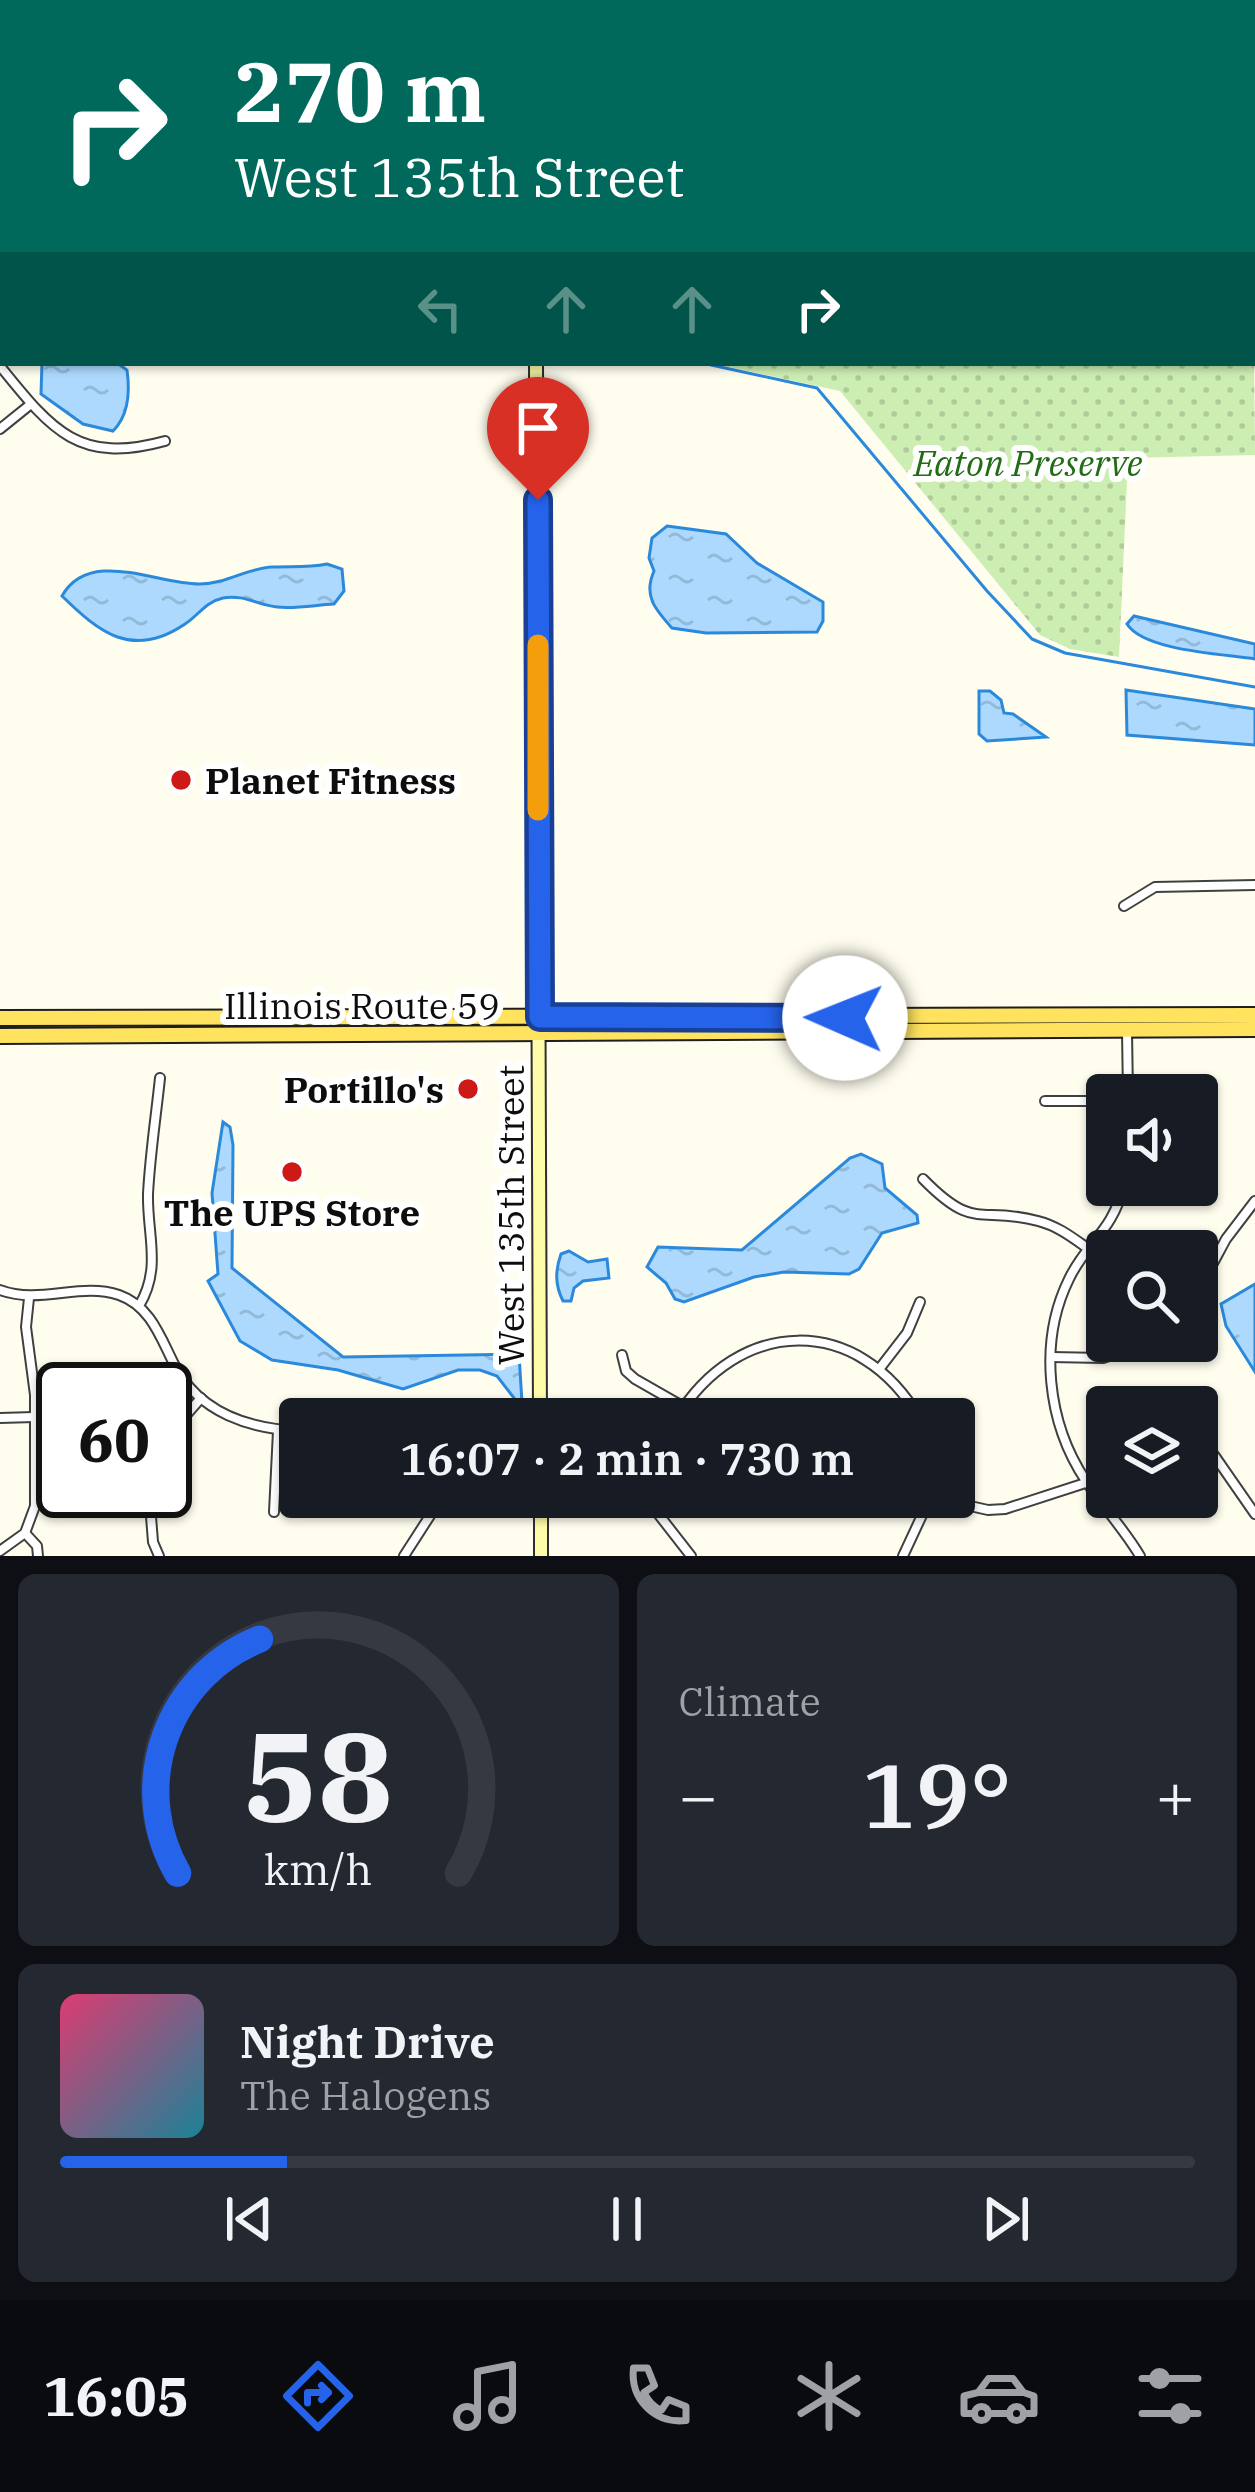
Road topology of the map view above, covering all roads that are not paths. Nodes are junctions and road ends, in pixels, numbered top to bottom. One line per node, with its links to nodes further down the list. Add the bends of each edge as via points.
1 (0, 366): 3 (street)
2 (536, 366): 9 (street, West 135th Street)
3 (31, 404): 4 (street); 5 (street, via 90,447 125,451)
4 (0, 429)
5 (165, 442)
6 (1255, 885): 7 (street, via 1155,887)
7 (1124, 906)
8 (1255, 1015): 13 (main road)
9 (540, 1017): 11 (main road, Illinois Route 59); 12 (main road, Illinois Route 59); 15 (street, West 135th Street)
10 (0, 1018): 11 (main road, Illinois Route 59)
11 (38, 1018): 18 (main road)
12 (845, 1018): 13 (main road, Illinois Route 59); 16 (main road)
13 (1127, 1021): 14 (main road); 16 (main road, Illinois Route 59); 19 (street)
14 (1255, 1029)
15 (540, 1034): 16 (main road, Illinois Route 59); 18 (main road, Illinois Route 59); 37 (street, West 135th Street)
16 (820, 1034)
17 (0, 1036): 18 (main road, Illinois Route 59)
18 (31, 1036)
19 (1128, 1074)
20 (160, 1078): 31 (street, via 148,1192 154,1265)
21 (1045, 1101): 22 (street)
22 (1086, 1101)
23 (923, 1179): 25 (street, via 965,1214 1034,1220)
24 (1255, 1202): 26 (street)
25 (1086, 1247)
26 (1218, 1253)
27 (1086, 1255): 33 (street, via 1058,1302)
28 (0, 1290): 29 (street)
29 (29, 1298): 31 (street, via 102,1292); 42 (street)
30 (920, 1302): 35 (street, via 908,1334)
31 (139, 1306): 36 (street)
32 (622, 1355): 38 (street, via 626,1370)
33 (1051, 1357): 34 (street); 46 (street, via 1055,1412)
34 (1086, 1358)
35 (880, 1368): 39 (street, via 837,1346 768,1343 722,1364); 40 (street)
36 (201, 1398): 41 (street); 44 (street, via 232,1418)
37 (540, 1398)
38 (670, 1398)
39 (690, 1398)
40 (906, 1398)
41 (192, 1408)
42 (34, 1417): 43 (street); 56 (street, via 35,1506)
43 (0, 1418)
44 (278, 1430): 48 (street)
45 (1218, 1461): 49 (street)
46 (1086, 1482): 47 (street, via 1004,1509)
47 (975, 1507)
48 (274, 1512)
49 (1255, 1514)
50 (151, 1518): 60 (street)
51 (428, 1518): 61 (street)
52 (541, 1518): 62 (street)
53 (661, 1518): 58 (street)
54 (920, 1518): 63 (street)
55 (1115, 1518): 64 (street)
56 (26, 1532): 57 (street); 59 (street)
57 (0, 1551)
58 (688, 1555)
59 (38, 1556)
60 (159, 1556)
61 (404, 1556)
62 (542, 1556)
63 (903, 1556)
64 (1140, 1556)

